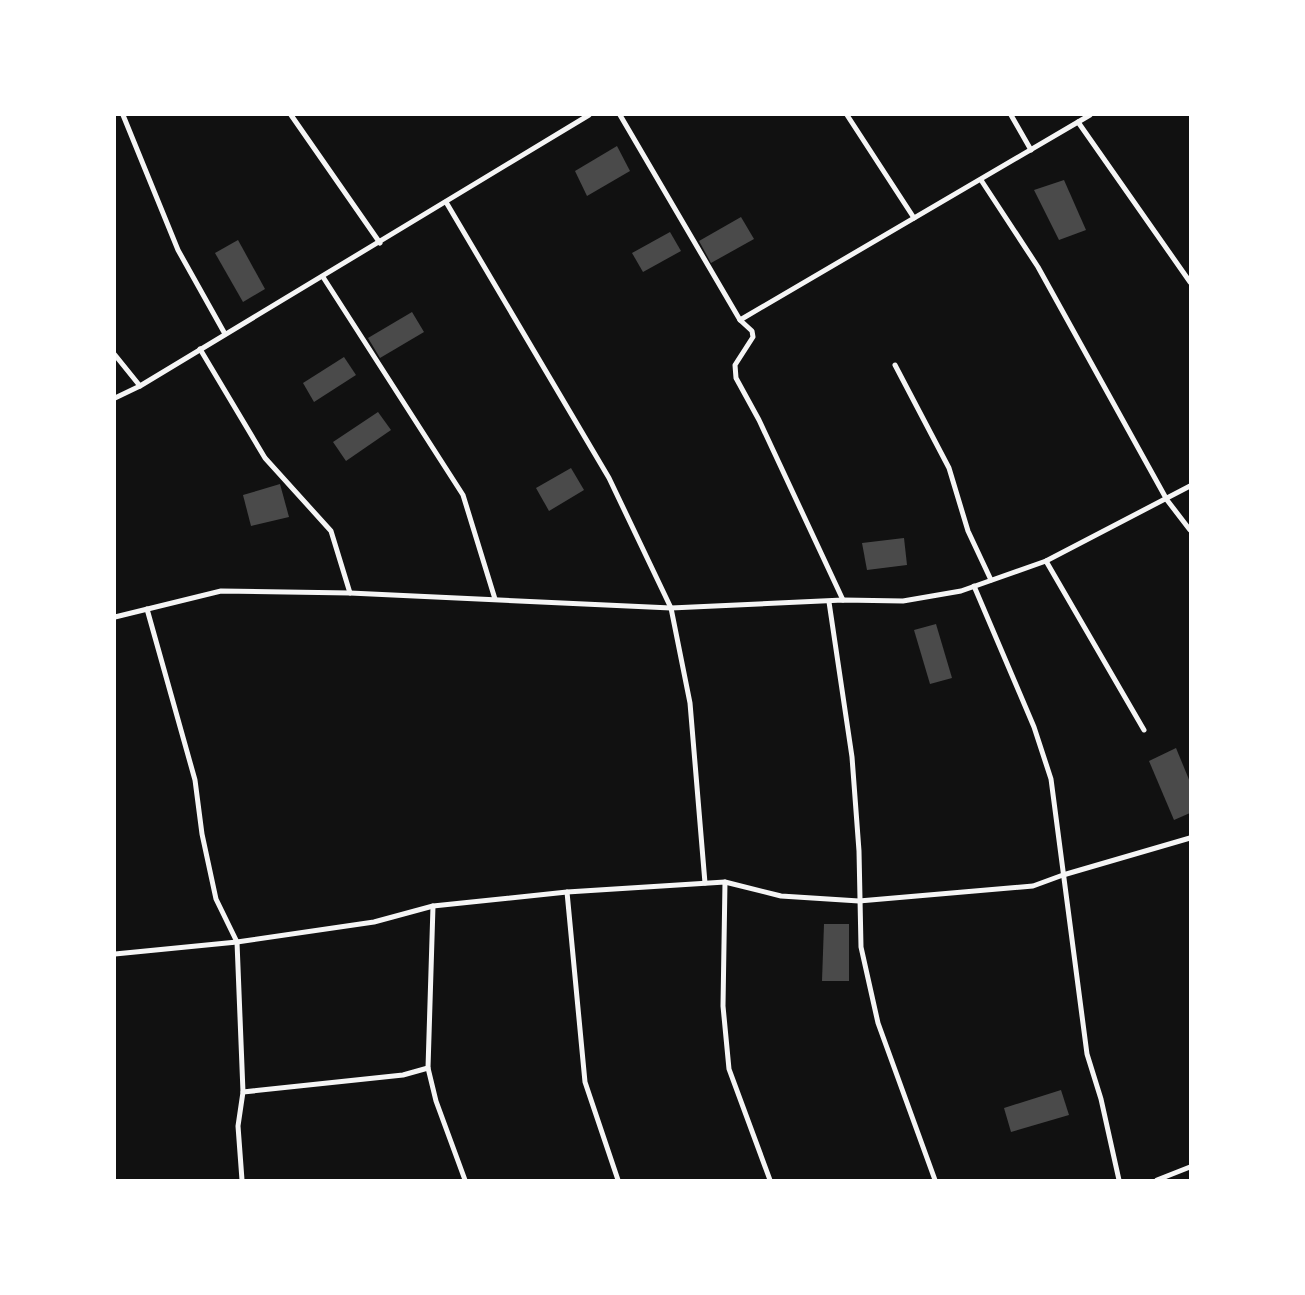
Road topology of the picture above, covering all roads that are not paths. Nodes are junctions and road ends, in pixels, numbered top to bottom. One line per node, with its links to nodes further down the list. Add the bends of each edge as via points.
1 (123, 115): 17 (street, via 178,250)
2 (291, 115): 13 (street)
3 (589, 115): 11 (street)
4 (620, 115): 16 (street)
5 (847, 115): 12 (street)
6 (1010, 115): 9 (street)
7 (1090, 115): 8 (street)
8 (1078, 122): 9 (street); 15 (street)
9 (1031, 150): 10 (street)
10 (981, 180): 12 (street); 24 (street, via 1038,267)
11 (446, 202): 13 (street); 33 (street, via 609,478)
12 (914, 218): 16 (street)
13 (380, 243): 14 (street)
14 (323, 277): 17 (street); 30 (street, via 464,495)
15 (1190, 282)
16 (740, 320): 31 (street, via 752,331 753,337 735,365 736,378 760,420)
17 (225, 334): 18 (street)
18 (200, 350): 21 (street); 29 (street, via 265,458 331,531)
19 (115, 355): 21 (street)
20 (895, 365): 27 (street, via 949,468 968,531)
21 (140, 386): 22 (street)
22 (115, 398)
23 (1190, 486): 24 (street)
24 (1167, 500): 25 (street); 26 (street)
25 (1190, 530)
26 (1046, 561): 27 (street); 36 (street)
27 (991, 580): 28 (street)
28 (974, 586): 31 (street, via 903,601); 38 (street, via 1034,727 1051,779)
29 (350, 593): 30 (street); 34 (street, via 220,591)
30 (495, 600): 33 (street)
31 (843, 600): 32 (street)
32 (829, 602): 33 (street); 42 (street, via 852,757)
33 (671, 608): 40 (street, via 690,703)
34 (147, 609): 35 (street); 44 (street, via 195,780 202,834 216,898)
35 (115, 617)
36 (1144, 730)
37 (1190, 838): 38 (street)
38 (1063, 875): 42 (street, via 1033,886); 54 (street, via 1088,1054)
39 (725, 882): 40 (street); 42 (street, via 781,896); 52 (street, via 723,1006 729,1069)
40 (705, 883): 41 (street)
41 (567, 892): 43 (street); 51 (street, via 585,1082)
42 (859, 901): 53 (street, via 861,947 873,1006)
43 (433, 906): 44 (street, via 374,922); 46 (street)
44 (237, 942): 45 (street); 47 (street)
45 (115, 954)
46 (428, 1068): 47 (street, via 403,1075); 50 (street, via 436,1101)
47 (243, 1092): 49 (street, via 238,1126)
48 (1190, 1167): 55 (street)
49 (242, 1180)
50 (465, 1180)
51 (618, 1180)
52 (770, 1180)
53 (935, 1180)
54 (1119, 1180)
55 (1157, 1180)

